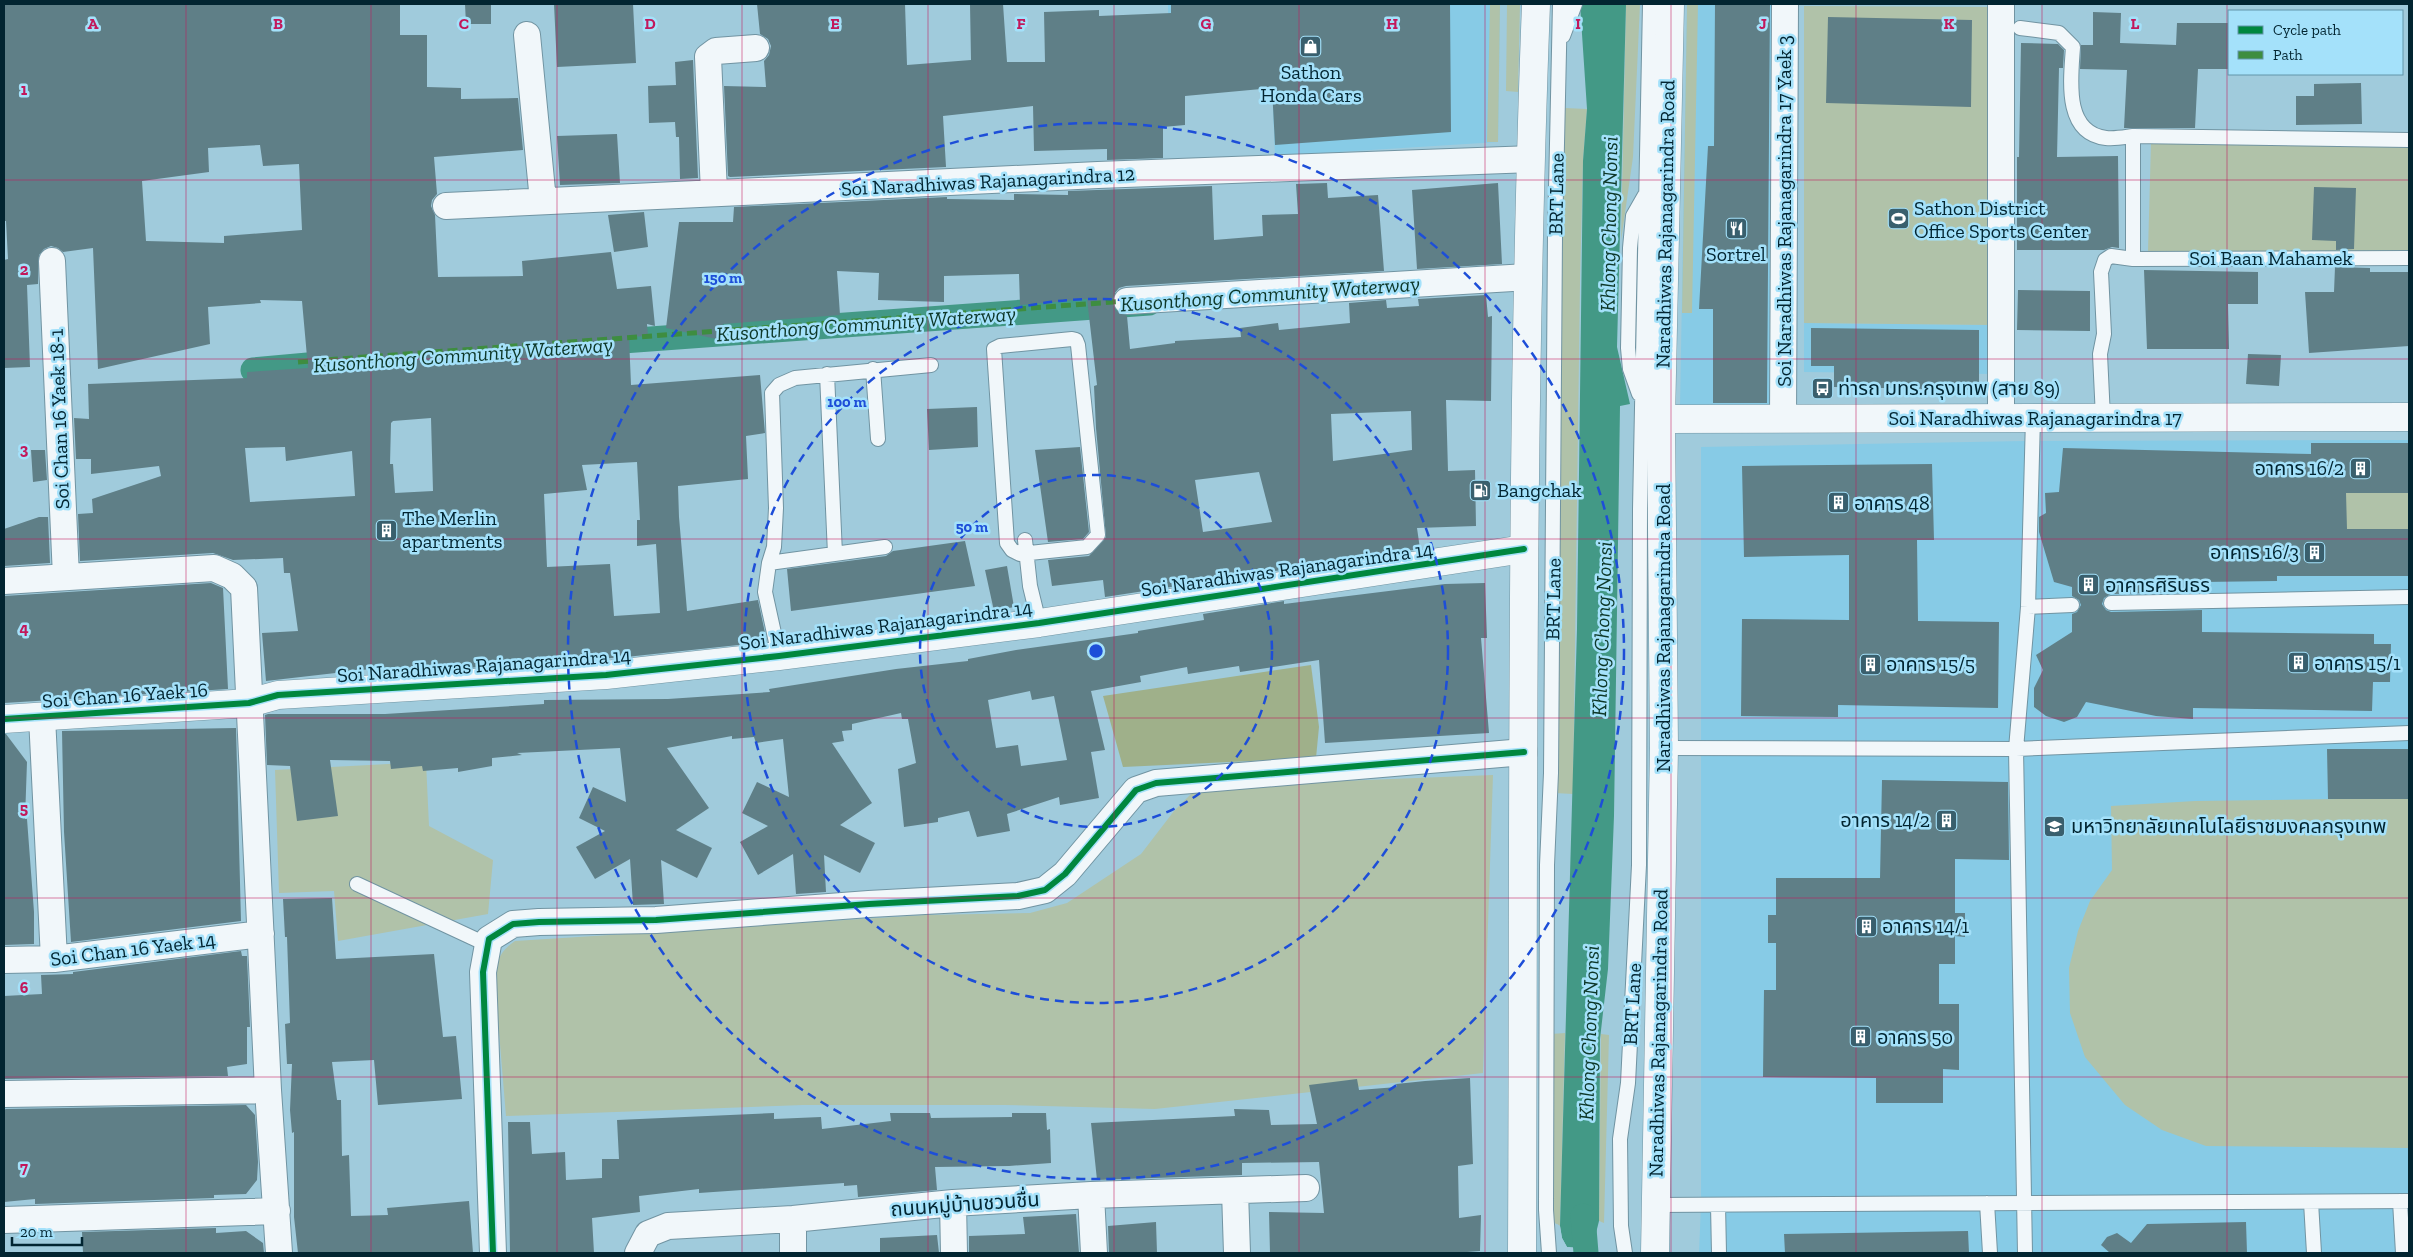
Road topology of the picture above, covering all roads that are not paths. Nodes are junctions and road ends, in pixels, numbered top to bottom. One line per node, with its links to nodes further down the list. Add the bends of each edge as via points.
1 (1536, 4): 14 (main road)
2 (1560, 4): 10 (lane, BRT Lane)
3 (1575, 4): 10 (lane)
4 (1650, 4): 26 (lane, BRT Lane, via 1646,192)
5 (1670, 4): 26 (main road, Naradhiwas Rajanagarindra Road)
6 (1785, 4): 31 (street, Soi Naradhiwas Rajanagarindra 17 Yaek 3)
7 (2001, 4): 28 (street)
8 (2020, 28): 12 (lane, via 2059,33 2073,47 2070,87 2074,114 2087,131 2106,138)
9 (527, 35): 16 (street)
10 (1559, 47): 82 (lane, BRT Lane, via 1551,773 1547,865 1546,1210)
11 (756, 48): 15 (street, via 716,52 708,57)
12 (2134, 136): 13 (lane); 18 (lane)
13 (2409, 140)
14 (1530, 159): 15 (street, Soi Naradhiwas Rajanagarindra 12); 21 (main road)
15 (714, 193): 16 (street, Soi Naradhiwas Rajanagarindra 12)
16 (542, 200): 17 (street, Soi Naradhiwas Rajanagarindra 12)
17 (446, 206)
18 (2133, 258): 19 (lane, Soi Baan Mahamek); 30 (lane, Soi Baan Mahamek, via 2111,256 2105,260 2101,272)
19 (2409, 258)
20 (52, 261): 39 (street, Soi Chan 16 Yaek 18-1)
21 (1528, 277): 22 (street); 35 (main road)
22 (1127, 301)
23 (931, 365): 24 (lane)
24 (873, 369): 25 (lane); 32 (lane)
25 (827, 374): 36 (lane); 38 (lane, via 794,378 779,384 772,393 776,508 774,547)
26 (1652, 411): 31 (main road, Soi Naradhiwas Rajanagarindra 17); 51 (main road, Naradhiwas Rajanagarindra Road); 83 (lane, BRT Lane, via 1639,865 1628,1083 1620,1139 1620,1226)
27 (2409, 417): 30 (main road, Soi Naradhiwas Rajanagarindra 17)
28 (2001, 418): 29 (main road, Soi Naradhiwas Rajanagarindra 17); 31 (main road, Soi Naradhiwas Rajanagarindra 17)
29 (2033, 418): 30 (main road, Soi Naradhiwas Rajanagarindra 17); 44 (lane)
30 (2103, 418)
31 (1783, 419)
32 (878, 439)
33 (1025, 540): 37 (lane)
34 (885, 547): 36 (lane)
35 (1524, 549): 45 (main road, Soi Naradhiwas Rajanagarindra 14); 53 (main road)
36 (835, 554): 38 (lane)
37 (1026, 555): 37 (lane, via 1015,552 1007,543 994,351 1000,346 1076,340 1098,535 1087,548); 45 (lane)
38 (769, 563): 46 (lane, via 765,592)
39 (66, 577): 40 (street); 47 (street, via 214,568 232,576 244,588)
40 (4, 580)
41 (2409, 597): 42 (lane)
42 (2111, 604)
43 (2072, 605): 44 (lane)
44 (2028, 607): 52 (lane)
45 (1039, 623): 46 (main road, Soi Naradhiwas Rajanagarindra 14)
46 (779, 656): 47 (main road, Soi Naradhiwas Rajanagarindra 14, via 606,675 278,695)
47 (249, 703): 48 (main road, Soi Chan 16 Yaek 16); 55 (street)
48 (42, 716): 49 (main road, Soi Chan 16 Yaek 16); 57 (street)
49 (4, 719)
50 (2409, 732): 52 (lane)
51 (1664, 748): 52 (lane); 69 (main road, Naradhiwas Rajanagarindra Road)
52 (2016, 749): 68 (lane)
53 (1524, 752): 56 (street, via 1156,783 1136,790 1065,874 1045,890 1018,896 656,920 513,924 489,939); 81 (main road)
54 (357, 884): 56 (lane)
55 (261, 934): 57 (street, Soi Chan 16 Yaek 14); 59 (street)
56 (488, 945): 75 (street, via 483,981)
57 (54, 959): 58 (street, Soi Chan 16 Yaek 14)
58 (4, 960)
59 (268, 1090): 60 (street); 71 (street)
60 (4, 1094)
61 (1306, 1188): 62 (street, ถนนหมู่บ้านชวนชื่น)
62 (1235, 1191): 63 (street, ถนนหมู่บ้านชวนชื่น); 80 (street)
63 (1091, 1195): 66 (street, ถนนหมู่บ้านชวนชื่น); 79 (street)
64 (2405, 1201): 65 (lane); 89 (lane)
65 (2311, 1202): 68 (lane); 88 (lane)
66 (953, 1203): 72 (street, ถนนหมู่บ้านชวนชื่น); 78 (street)
67 (1987, 1203): 68 (lane); 70 (lane); 86 (lane)
68 (2023, 1203): 87 (lane)
69 (1655, 1205): 70 (lane); 84 (main road, Naradhiwas Rajanagarindra Road)
70 (1718, 1205): 85 (lane)
71 (277, 1211): 73 (street); 74 (street)
72 (793, 1219): 76 (street, ถนนหมู่บ้านชวนชื่น, via 668,1226 648,1234); 77 (street)
73 (4, 1220)
74 (279, 1253)
75 (493, 1253)
76 (638, 1253)
77 (793, 1253)
78 (954, 1253)
79 (1094, 1253)
80 (1237, 1253)
81 (1522, 1253)
82 (1549, 1253)
83 (1625, 1253)
84 (1655, 1253)
85 (1719, 1253)
86 (1990, 1253)
87 (2025, 1253)
88 (2314, 1253)
89 (2403, 1253)

